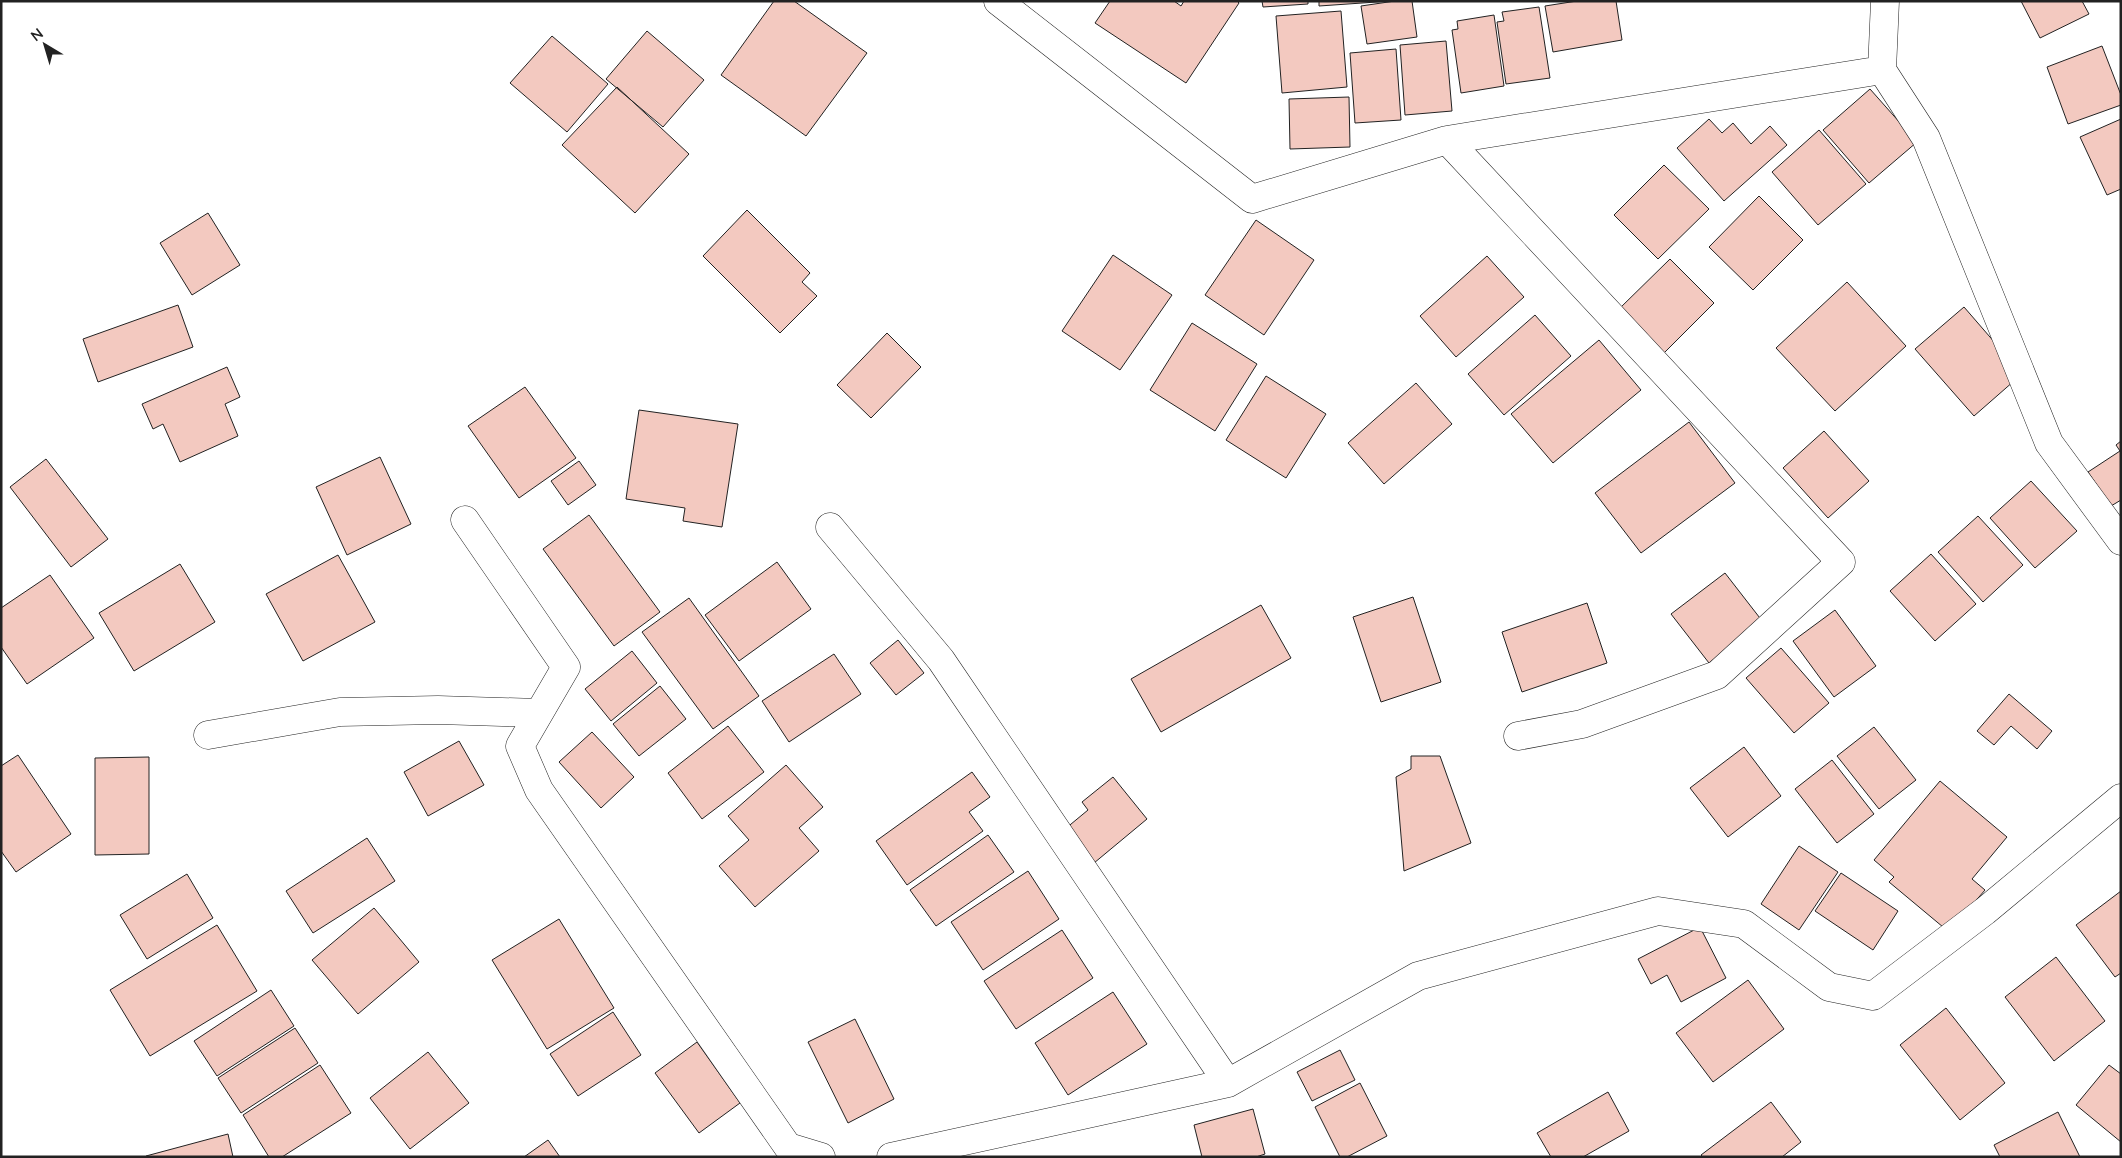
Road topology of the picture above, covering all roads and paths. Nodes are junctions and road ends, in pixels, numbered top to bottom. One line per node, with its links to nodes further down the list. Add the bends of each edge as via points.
1 (998, 1): 4 (street, via 1252,199)
2 (1885, 1): 3 (street)
3 (1882, 70): 4 (street); 7 (street, via 1926,138 2049,443)
4 (1447, 140): 10 (street, via 1841,562 1717,675 1582,724)
5 (465, 520): 8 (street, via 566,667)
6 (830, 528): 12 (street, via 941,660)
7 (2121, 541)
8 (539, 713): 9 (street, via 340,712); 13 (street, via 520,746 539,790 788,1147)
9 (208, 735)
10 (1518, 736)
11 (2121, 798): 12 (street, via 1985,911 1873,996 1829,987 1744,924 1658,910 1418,976)
12 (1228, 1083): 14 (street)
13 (821, 1157)
14 (891, 1157)

